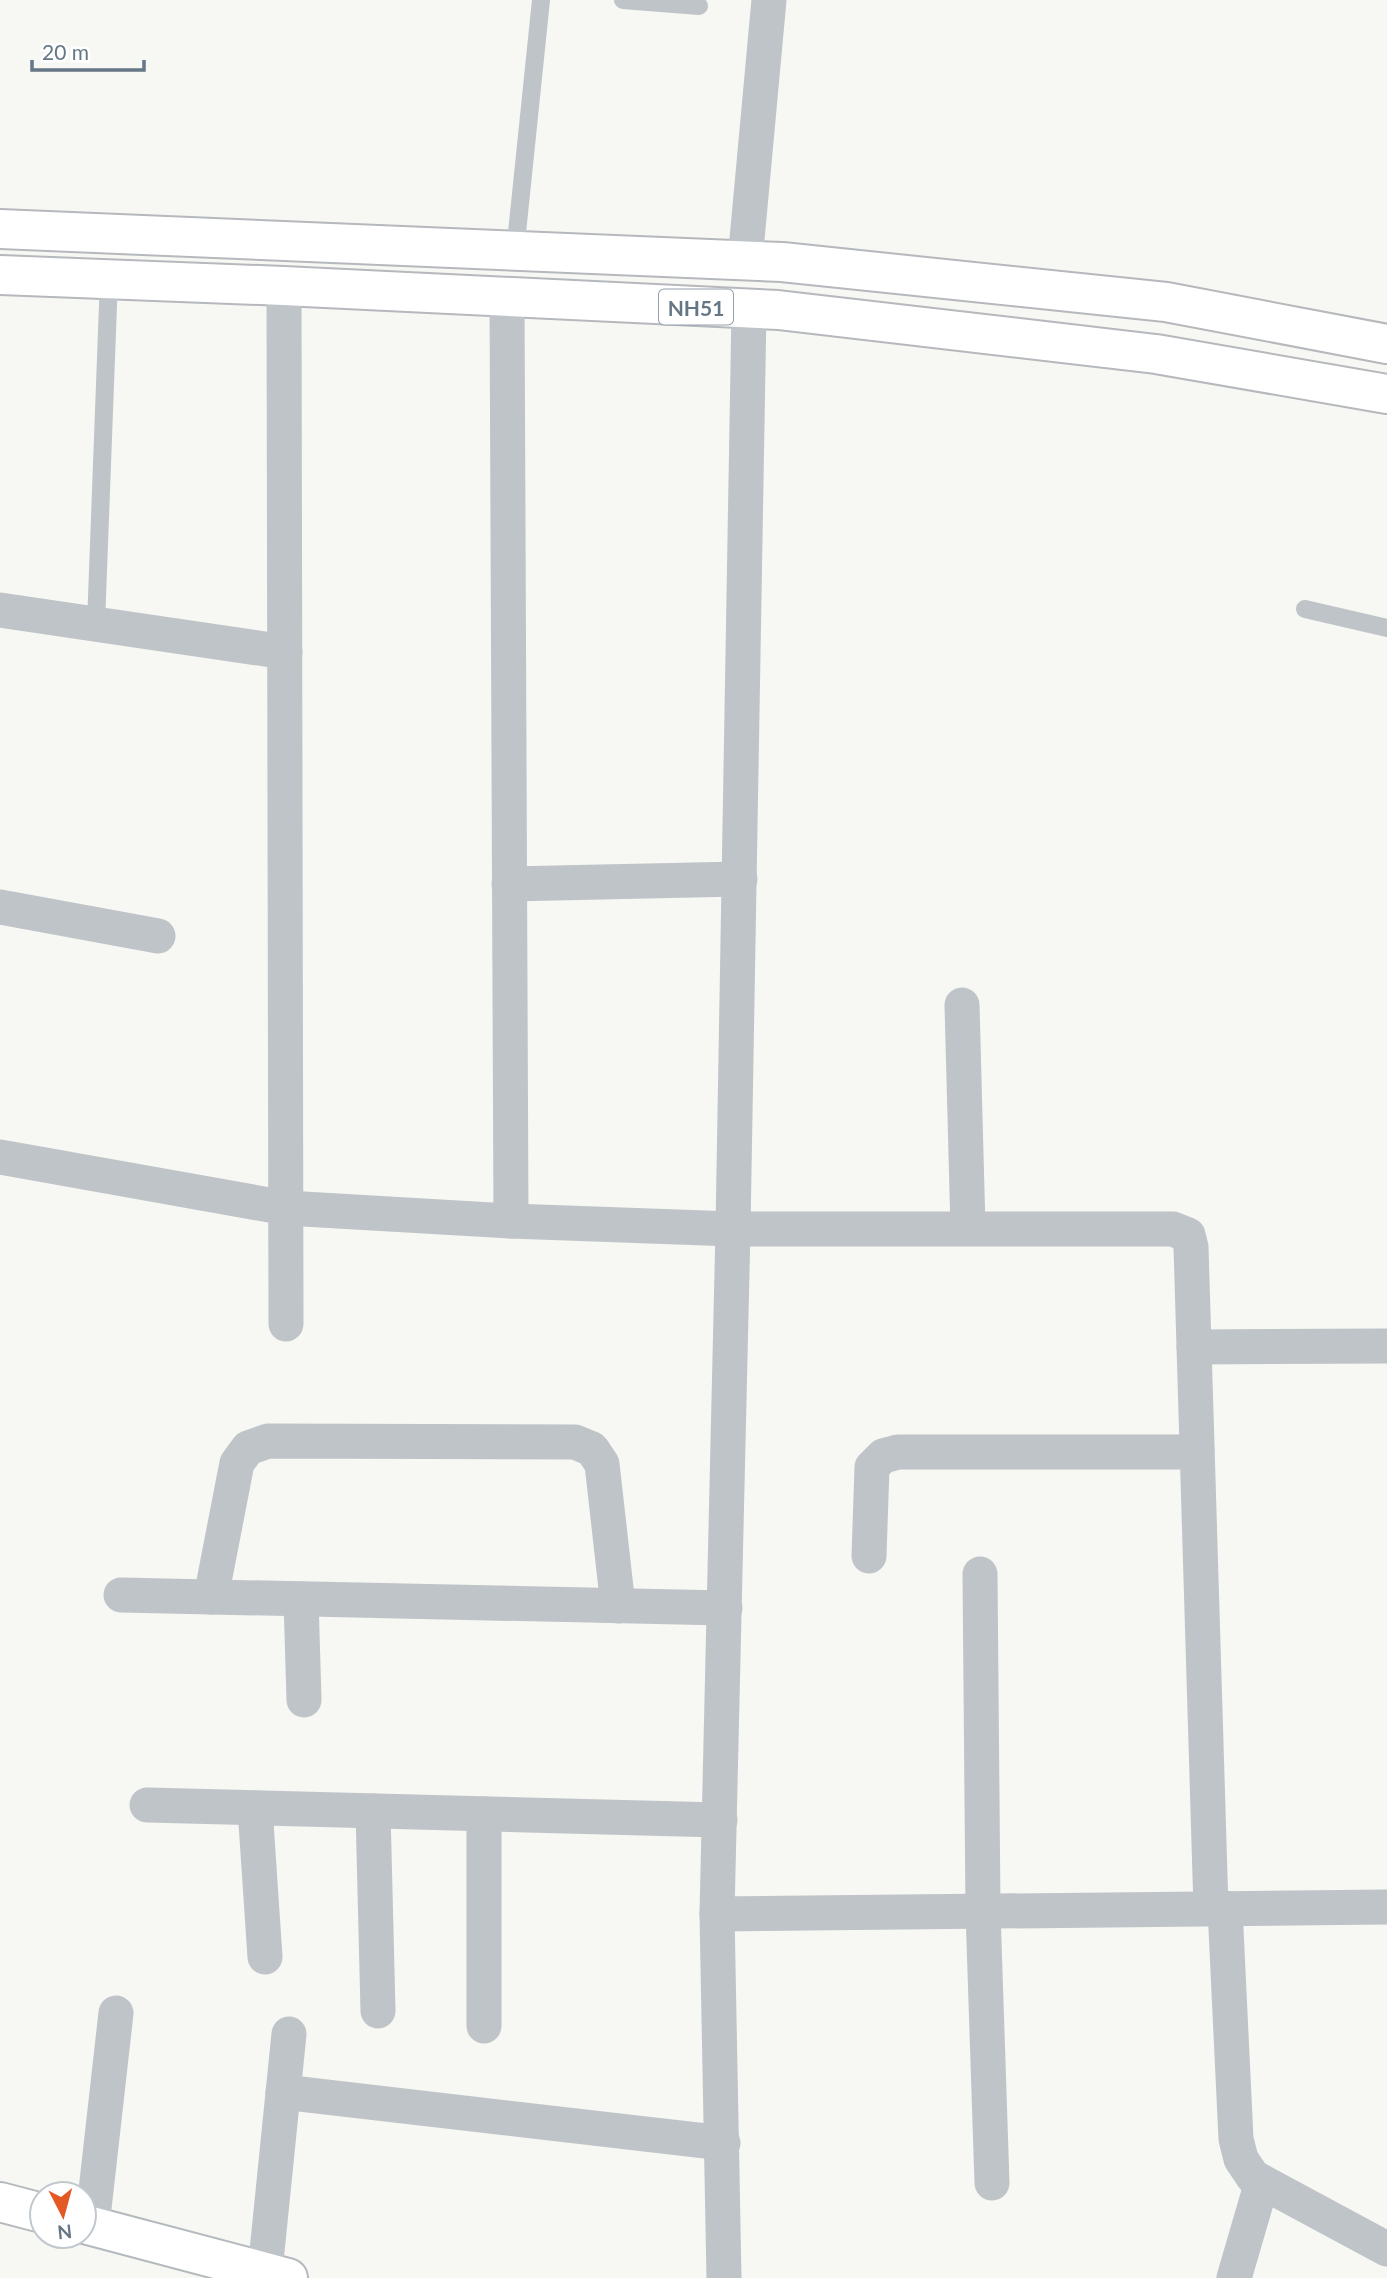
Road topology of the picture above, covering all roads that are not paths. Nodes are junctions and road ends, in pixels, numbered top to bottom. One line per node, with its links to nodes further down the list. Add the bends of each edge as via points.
1 (541, 0): 6 (lane)
2 (623, 0): 4 (lane)
3 (769, 0): 7 (street)
4 (699, 6)
5 (0, 229): 6 (main road, NH51)
6 (515, 252): 7 (main road, NH51)
7 (745, 261): 13 (main road, NH51, via 1166,302)
8 (0, 275): 9 (main road, NH51)
9 (109, 278): 10 (main road, NH51); 17 (lane)
10 (284, 286): 11 (main road, NH51); 19 (street)
11 (507, 297): 12 (main road, NH51); 21 (street)
12 (749, 309): 14 (main road, NH51, via 1156,354); 20 (street)
13 (1387, 344)
14 (1387, 394)
15 (1305, 609): 18 (lane)
16 (0, 610): 17 (street)
17 (96, 624): 19 (street)
18 (1387, 628)
19 (285, 652): 26 (street)
20 (740, 879): 21 (street); 29 (street)
21 (509, 884): 27 (street)
22 (0, 907): 23 (street)
23 (158, 936)
24 (962, 1005): 28 (street)
25 (0, 1157): 26 (street)
26 (286, 1208): 27 (street); 30 (street)
27 (511, 1221): 29 (street)
28 (968, 1228): 29 (street); 32 (street, via 1172,1229 1188,1235)
29 (733, 1229): 40 (street)
30 (286, 1324)
31 (1387, 1346): 32 (street)
32 (1194, 1347): 33 (street)
33 (1197, 1452): 34 (street, via 883,1455 872,1467); 48 (street)
34 (869, 1556)
35 (980, 1573): 49 (street)
36 (121, 1595): 37 (street)
37 (211, 1597): 38 (street); 39 (street, via 237,1463 248,1448 268,1441 575,1442 592,1448 602,1464)
38 (302, 1599): 39 (street); 41 (street)
39 (618, 1606): 40 (street)
40 (725, 1608): 46 (street)
41 (304, 1700)
42 (147, 1805): 43 (street)
43 (255, 1808): 44 (street); 51 (street)
44 (373, 1811): 45 (street); 52 (street)
45 (484, 1814): 46 (street); 54 (street)
46 (720, 1820): 50 (street)
47 (1387, 1907): 48 (street)
48 (1218, 1909): 49 (street); 59 (street, via 1236,2139 1241,2159 1253,2178)
49 (983, 1911): 50 (street); 60 (street)
50 (717, 1914): 57 (street)
51 (265, 1957)
52 (378, 2011)
53 (116, 2013): 58 (street)
54 (484, 2026)
55 (289, 2034): 56 (street)
56 (283, 2092): 57 (street); 65 (street)
57 (723, 2143): 66 (street)
58 (94, 2180)
59 (1262, 2182): 64 (street); 67 (street)
60 (992, 2183)
61 (0, 2202): 62 (main road)
62 (28, 2209)
63 (98, 2228): 65 (main road)
64 (1387, 2249)
65 (276, 2275)
66 (724, 2278)
67 (1234, 2278)

